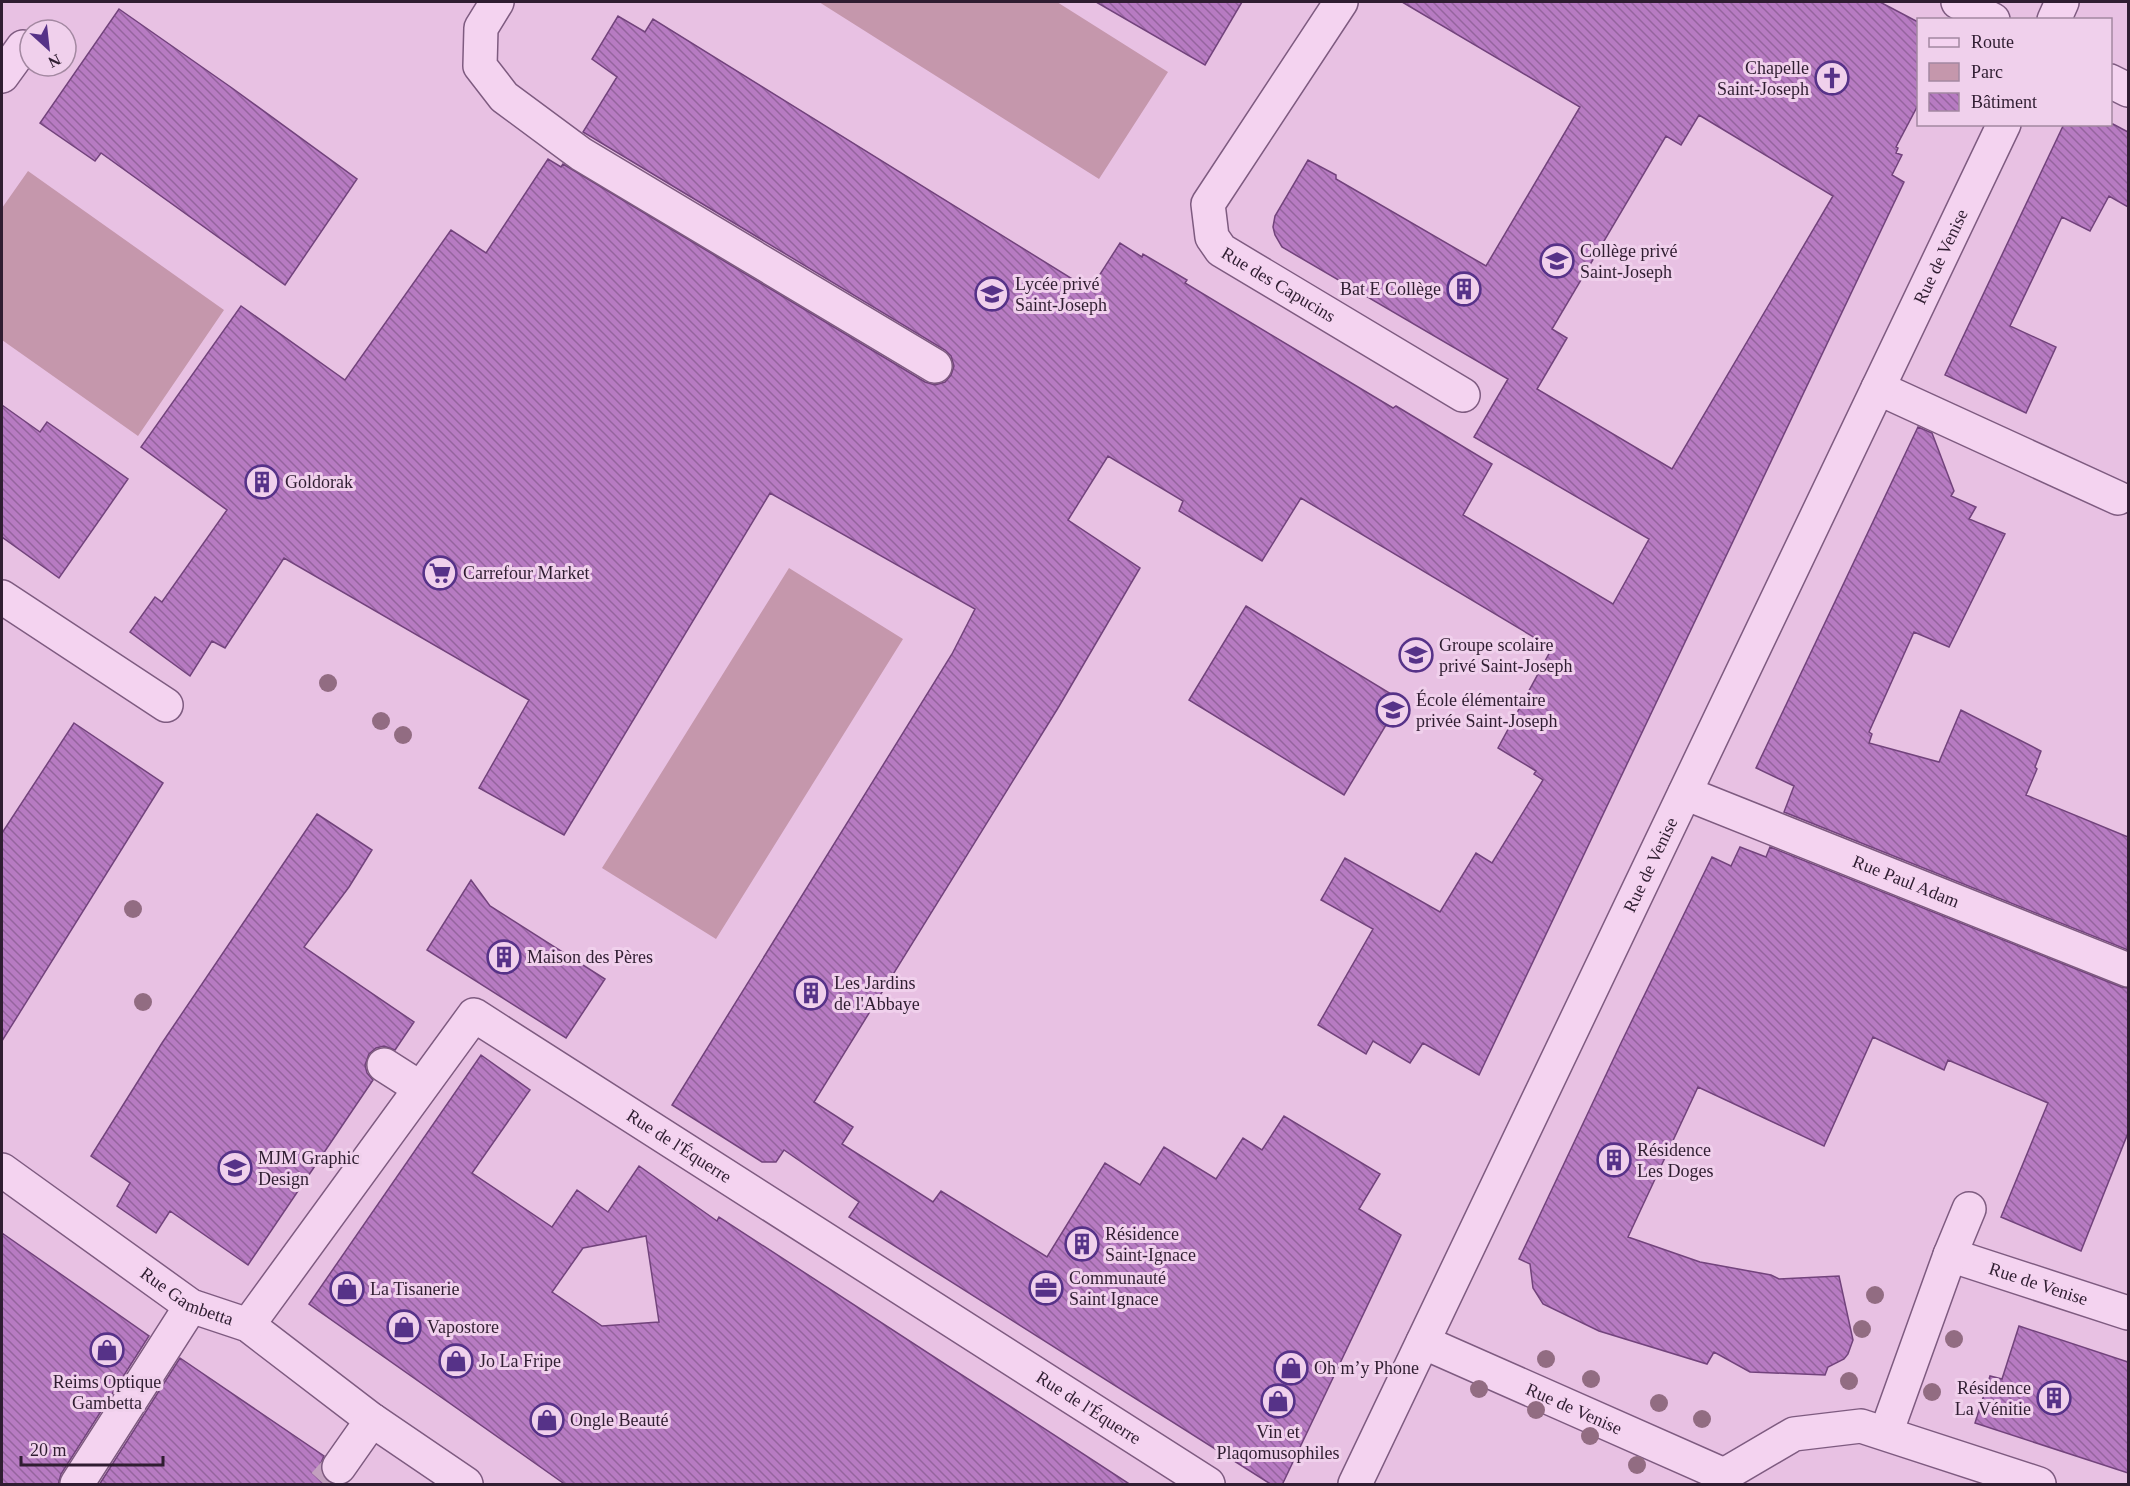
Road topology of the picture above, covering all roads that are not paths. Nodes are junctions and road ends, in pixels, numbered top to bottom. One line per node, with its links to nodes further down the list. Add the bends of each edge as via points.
1 (497, 2): 12 (street, via 481,28 480,66 504,97 581,154)
2 (1341, 2): 14 (street, Rue des Capucins, via 1208,204 1212,237 1221,250)
3 (1958, 2): 5 (street)
4 (2062, 2): 6 (street)
5 (1989, 18)
6 (2055, 18)
7 (18, 54): 8 (street)
8 (2, 76)
9 (2112, 82): 10 (street)
10 (2128, 90)
11 (2003, 126): 13 (street, Rue de Venise)
12 (935, 366)
13 (1878, 388): 15 (street); 18 (street, Rue de Venise)
14 (1463, 395)
15 (2118, 498)
16 (2, 597): 17 (street)
17 (166, 705)
18 (1685, 793): 19 (street, Rue Paul Adam); 28 (street, Rue de Venise)
19 (2128, 970)
20 (384, 1065): 21 (street)
21 (420, 1088): 27 (street, Rue de l'Équerre); 35 (street, Rue de l'Équerre, via 474,1015)
22 (2, 1170): 25 (street, Rue Gambetta)
23 (1969, 1209): 24 (street)
24 (1950, 1255): 26 (street, Rue de Venise); 30 (street)
25 (191, 1306): 27 (street, Rue Gambetta); 33 (street)
26 (2128, 1312)
27 (248, 1325): 29 (street, Rue Gambetta)
28 (1423, 1342): 32 (street, Rue de Venise); 36 (street, Rue de Venise)
29 (372, 1420): 31 (street); 34 (street, Rue Gambetta)
30 (1886, 1433): 32 (street, Rue de Venise, via 1861,1426 1794,1434); 37 (street, Rue de Venise)
31 (339, 1467)
32 (1725, 1480)
33 (77, 1485)
34 (466, 1485)
35 (1208, 1485)
36 (1355, 1485)
37 (2039, 1485)

